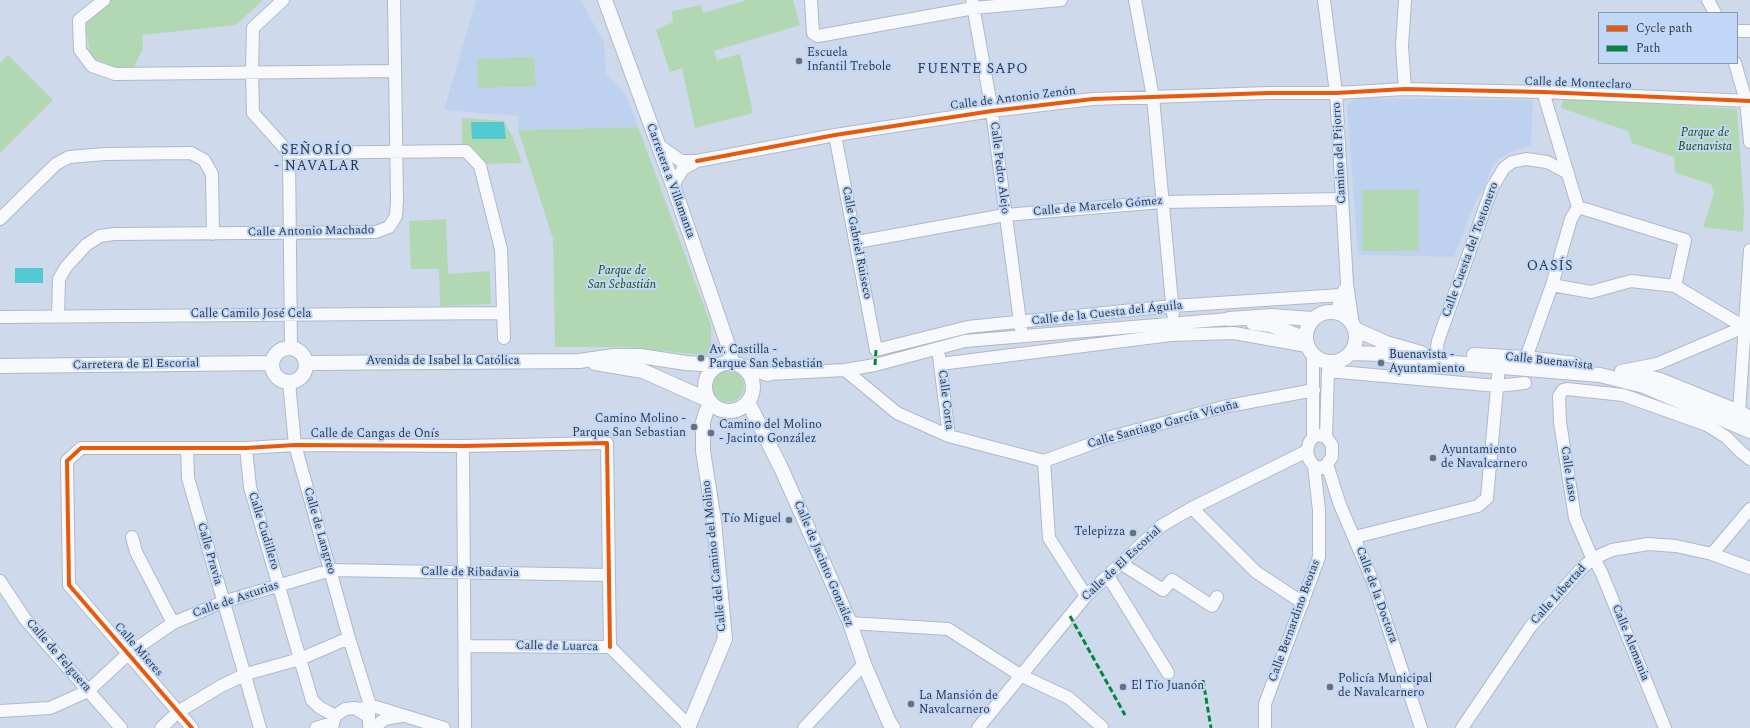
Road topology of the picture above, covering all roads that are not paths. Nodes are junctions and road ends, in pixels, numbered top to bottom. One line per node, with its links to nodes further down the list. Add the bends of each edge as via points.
1 (104, 0): 16 (street, via 79,20 80,50 92,66 115,74)
2 (283, 0): 16 (street, via 254,28)
3 (394, 0): 17 (street, Calle Antonio Machado)
4 (605, 0): 26 (street, Carretera a Villamanta)
5 (811, 0): 11 (street, via 812,26 815,35 818,36)
6 (1061, 0): 11 (street)
7 (1136, 0): 21 (street)
8 (1324, 0): 20 (street, Camino del Pijorro)
9 (1405, 0): 18 (street, via 1402,46)
10 (1708, 0): 12 (street)
11 (973, 4): 23 (street, Calle Pedro Alejo)
12 (1714, 12)
13 (1738, 31): 14 (street)
14 (1750, 31)
15 (1735, 64): 22 (street)
16 (252, 71): 17 (street); 28 (street, via 253,113)
17 (395, 71): 27 (street, Calle Antonio Machado)
18 (1405, 89): 19 (street, Calle de Monteclaro); 20 (street, Calle de Monteclaro)
19 (1543, 92): 22 (street, Calle de Monteclaro); 30 (street)
20 (1336, 93): 21 (street, Calle de Antonio Zenón); 32 (street, Camino del Pijorro)
21 (1153, 97): 23 (street, Calle de Antonio Zenón, via 1093,99); 33 (street)
22 (1748, 101): 25 (street)
23 (992, 111): 24 (street, Calle de Antonio Zenón); 35 (street, Calle Pedro Alejo)
24 (835, 135): 29 (street, Calle de Antonio Zenón); 39 (street, Calle Gabriel Ruiseco)
25 (1750, 142)
26 (657, 144): 29 (street, Calle de Antonio Zenón, via 681,161); 31 (street, Carretera a Villamanta)
27 (396, 152): 28 (street); 38 (street, Calle Antonio Machado, via 396,216 389,227 376,232); 48 (street, via 466,152 480,166 501,249)
28 (289, 153): 38 (street)
29 (697, 161): 31 (street, Calle de Antonio Zenón, via 683,169)
30 (1568, 173): 34 (street); 71 (street, Calle Cuesta del Tostonero, via 1548,162 1526,159 1512,162 1504,168 1492,188 1438,341)
31 (673, 185): 76 (street, Carretera a Villamanta)
32 (1342, 200): 33 (street, Calle de Marcelo Gómez); 41 (street, Camino del Pijorro)
33 (1162, 202): 35 (street, Calle de Marcelo Gómez); 46 (street)
34 (1578, 207): 42 (street, via 1571,219); 43 (street, via 1685,240)
35 (1005, 215): 39 (street, Calle de Marcelo Gómez); 53 (street, Calle Pedro Alejo)
36 (0, 219): 37 (street, via 56,164 69,157 191,153 204,160 212,174)
37 (213, 234): 38 (street, Calle Antonio Machado); 50 (street, Calle Antonio Machado, via 100,236 86,245 59,279)
38 (290, 234): 49 (street)
39 (856, 242): 68 (street, Calle Gabriel Ruiseco)
40 (1750, 250): 45 (street)
41 (1347, 284): 44 (street); 57 (street, Camino del Pijorro)
42 (1552, 286): 43 (street, via 1591,292 1631,281); 72 (street)
43 (1675, 286): 58 (street)
44 (1341, 295): 46 (street, Calle de la Cuesta del Águila); 47 (street)
45 (1749, 295): 58 (street)
46 (1172, 306): 53 (street, Calle de la Cuesta del Águila); 54 (street)
47 (1336, 312): 52 (street, via 1321,314); 57 (street, via 1345,316)
48 (503, 313): 49 (street, Calle Camilo José Cela); 62 (street)
49 (290, 314): 50 (street, Calle Camilo José Cela); 65 (street)
50 (58, 316): 51 (street, Calle Camilo José Cela)
51 (0, 317)
52 (1313, 319): 55 (street, Calle de la Cuesta del Águila, via 1271,316); 66 (street, via 1307,328)
53 (1020, 322): 61 (street, Calle Pedro Alejo); 68 (street, Calle de la Cuesta del Águila, via 968,327)
54 (1174, 323): 55 (street, Calle de la Cuesta del Águila); 56 (street, Calle de la Cuesta del Águila)
55 (1234, 324): 63 (street, Calle de la Cuesta del Águila); 66 (street, Calle de la Cuesta del Águila, via 1271,325)
56 (1140, 325): 59 (street, Calle de la Cuesta del Águila); 63 (street, Calle de la Cuesta del Águila)
57 (1354, 327): 70 (street, via 1356,342); 71 (street, Calle Buenavista, via 1386,342 1419,352)
58 (1744, 327): 83 (street, via 1657,364); 94 (street)
59 (1085, 330): 60 (street, Calle de la Cuesta del Águila); 64 (street, Calle de la Cuesta del Águila)
60 (1045, 334): 61 (street, Calle de la Cuesta del Águila); 69 (street, Calle de la Cuesta del Águila)
61 (1022, 336): 67 (street, Calle de la Cuesta del Águila, via 965,341)
62 (504, 338)
63 (1141, 338): 64 (street, Calle de la Cuesta del Águila)
64 (1087, 345): 69 (street, Calle de la Cuesta del Águila)
65 (291, 347): 74 (street, via 280,350); 75 (street, via 302,352)
66 (1309, 347): 81 (street); 91 (street)
67 (938, 349): 77 (street); 82 (street, Calle de la Cuesta del Águila)
68 (876, 350)
69 (1047, 350): 77 (street, Calle de la Cuesta del Águila)
70 (1351, 353): 80 (street, Calle Buenavista); 81 (street)
71 (1436, 354): 72 (street, Calle Buenavista)
72 (1526, 358): 83 (street, Calle Buenavista)
73 (579, 361): 75 (street, Avenida de Isabel la Católica); 78 (street, Avenida de Isabel la Católica, via 614,356 640,356); 92 (street, Avenida de Isabel la Católica, via 643,371)
74 (272, 363): 79 (street, Carretera de El Escorial); 85 (street, via 276,376)
75 (307, 363): 85 (street, via 300,379)
76 (736, 364): 78 (street); 84 (street, Calle de la Cuesta del Águila); 87 (street, via 747,370)
77 (940, 364): 96 (street, Calle Corta)
78 (717, 365): 92 (street, via 706,377 704,385)
79 (0, 366)
80 (1500, 366): 88 (street); 89 (street, Calle Buenavista, via 1600,375)
81 (1330, 367): 88 (street, Calle Buenavista); 98 (street)
82 (845, 370): 84 (street, Calle de la Cuesta del Águila); 96 (street, via 897,413)
83 (1621, 371): 94 (street, Calle Buenavista, via 1660,380)
84 (768, 374): 87 (street)
85 (289, 382): 99 (street, Calle de Langreo)
86 (1525, 383): 88 (street, Calle Buenavista)
87 (753, 386): 93 (street)
88 (1497, 386): 113 (street, via 1487,498 1478,506)
89 (1644, 386): 94 (street, Calle Buenavista, via 1660,387 1731,414); 95 (street, Calle Buenavista)
90 (1567, 389): 104 (street, Calle Buenavista, via 1624,395 1706,425 1726,437); 115 (street, Calle Laso, via 1559,396 1560,422 1572,508)
91 (1314, 390): 97 (street); 105 (street, Calle Santiago García Vicuña, via 1223,407 1123,434)
92 (709, 402): 93 (street, via 716,408 728,411 741,408); 150 (street, Calle del Camino del Molino, via 703,422 703,450 714,522 725,639)
93 (748, 402): 130 (street, Calle de Jacinto González, via 781,468)
94 (1745, 415)
95 (1750, 431)
96 (949, 436): 105 (street)
97 (1313, 437): 98 (street); 103 (street)
98 (1326, 437): 106 (street, via 1332,445 1332,457)
99 (295, 445): 100 (street, Calle de Cangas de Onís); 102 (street, Calle de Cangas de Onís); 118 (street, Calle de Langreo)
100 (463, 446): 119 (street); 120 (street, Calle de Cangas de Onís, via 607,443)
101 (187, 448): 102 (street, Calle de Cangas de Onís); 123 (street, Calle de Cangas de Onís, via 81,448 67,461); 126 (street, Calle Pravia, via 188,478)
102 (246, 448): 124 (street, Calle Cudillero, via 250,487)
103 (1307, 451): 107 (street); 109 (street, Calle de El Escorial)
104 (1750, 458)
105 (1044, 461): 125 (street, via 1049,538)
106 (1327, 464): 107 (street, via 1322,468); 108 (street, Calle de la Doctora)
107 (1314, 466): 111 (street, Calle Bernardino Beotas)
108 (1340, 505): 111 (street); 113 (street, Calle de la Doctora)
109 (1192, 508): 116 (street, Calle de El Escorial, via 1161,526); 127 (street, via 1256,572)
110 (1750, 508): 114 (street)
111 (1319, 510): 127 (street, Calle Bernardino Beotas, via 1320,557)
112 (132, 537): 129 (street, via 136,552)
113 (1355, 537): 163 (street, Calle de la Doctora, via 1373,582)
114 (1712, 554): 115 (street, Calle Libertad, via 1676,546 1648,544 1612,550); 117 (street, Calle Libertad)
115 (1594, 558): 164 (street, Calle Libertad, via 1530,626); 165 (street, Calle Alemania)
116 (1122, 564): 121 (street, Calle de El Escorial); 128 (street, via 1163,590 1172,580)
117 (1750, 568)
118 (331, 570): 119 (street, Calle de Ribadavia); 124 (street, Calle de Asturias); 131 (street, Calle de Langreo)
119 (465, 573): 120 (street, Calle de Ribadavia); 132 (street)
120 (609, 575): 133 (street, Calle de Cangas de Onís)
121 (1108, 576): 125 (street, Calle de El Escorial); 137 (street)
122 (0, 581): 141 (street, Calle de Felguera, via 25,619)
123 (69, 585): 134 (street, Calle Mieres)
124 (279, 585): 126 (street, Calle de Asturias); 135 (street, Calle Cudillero)
125 (1086, 596): 139 (street, Calle de El Escorial)
126 (223, 602): 129 (street, Calle de Asturias); 138 (street, Calle Pravia)
127 (1303, 603): 162 (street, Calle Bernardino Beotas, via 1265,704)
128 (1212, 606)
129 (173, 623): 134 (street, Calle de Asturias)
130 (850, 623): 136 (street, Calle de Jacinto González); 139 (street, via 948,629)
131 (349, 638): 135 (street); 140 (street, Calle de Langreo)
132 (465, 646): 133 (street, Calle de Luarca); 158 (street)
133 (610, 647): 150 (street, Calle de Luarca)
134 (128, 654): 141 (street, Calle de Asturias); 146 (street, Calle Mieres)
135 (300, 659): 138 (street); 148 (street, Calle Cudillero, via 312,700)
136 (864, 664): 159 (street); 160 (street, Calle de Jacinto González)
137 (1168, 673)
138 (246, 674): 146 (street); 155 (street, Calle Pravia)
139 (1020, 675): 151 (street, via 1069,698); 161 (street, Calle de El Escorial)
140 (360, 677): 142 (street, Calle de Langreo); 143 (street)
141 (88, 691): 145 (street, Calle de Asturias, via 50,708); 152 (street, Calle de Felguera)
142 (366, 692): 143 (street, via 369,702); 144 (street, via 373,702)
143 (359, 708): 144 (street, via 376,707); 148 (street, via 345,709); 149 (street)
144 (386, 710): 147 (street)
145 (0, 711)
146 (178, 712): 153 (street); 154 (street, Calle Mieres)
147 (402, 716): 149 (street, via 385,719); 157 (street)
148 (333, 722): 156 (street)
149 (371, 727)
150 (688, 727)
151 (1102, 727)
152 (121, 728)
153 (160, 728)
154 (192, 728)
155 (260, 728)
156 (316, 728)
157 (444, 728)
158 (465, 728)
159 (804, 728)
160 (893, 728)
161 (978, 728)
162 (1265, 728)
163 (1421, 728)
164 (1462, 728)
165 (1665, 728)

